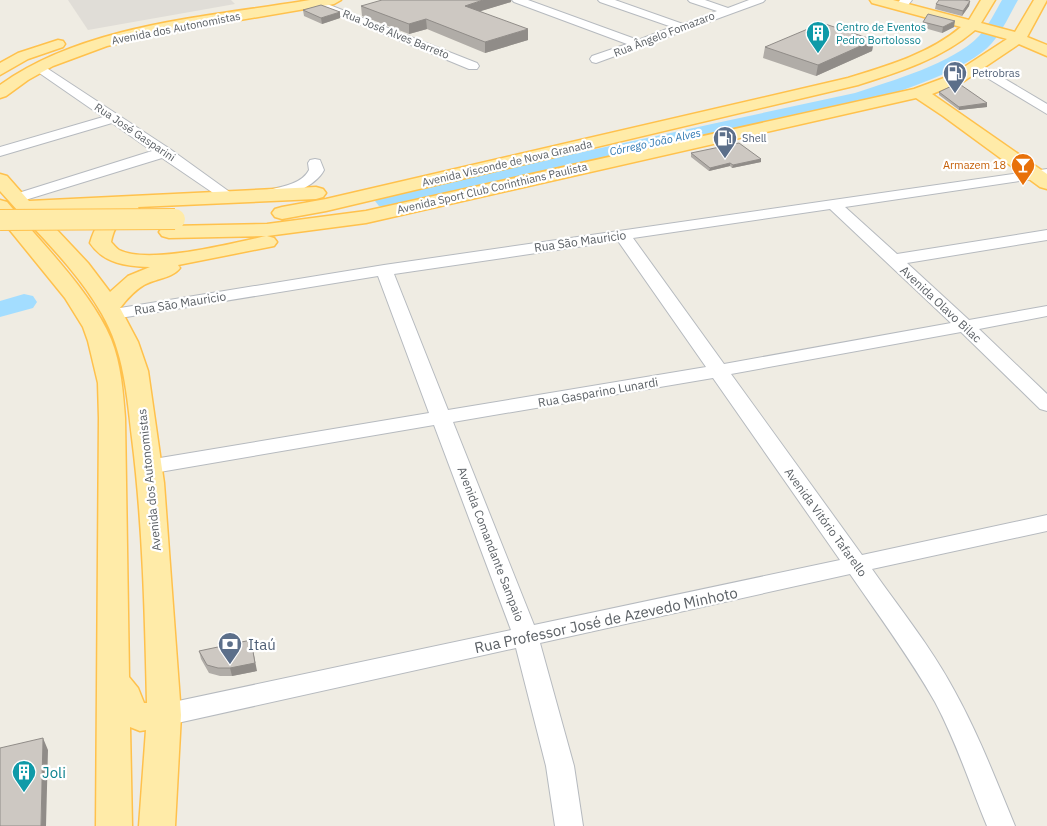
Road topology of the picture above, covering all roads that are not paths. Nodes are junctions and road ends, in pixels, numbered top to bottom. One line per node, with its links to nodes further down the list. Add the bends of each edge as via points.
1 (334, 0): 9 (main road, Avenida dos Autonomistas)
2 (518, 0): 16 (street)
3 (604, 0): 12 (street)
4 (694, 0): 11 (street)
5 (760, 0): 11 (street, Rua Ângelo Fomazaro)
6 (877, 0): 10 (main road)
7 (988, 0): 13 (main road, Avenida Visconde de Nova Granada)
8 (1041, 0): 15 (main road, Avenida Sport Club Corinthians Paulista)
9 (311, 1): 14 (main road, Avenida dos Autonomistas); 20 (main road, Avenida dos Autonomistas, via 138,34 95,45); 21 (street, Rua José Alves Barreto)
10 (903, 3): 13 (main road)
11 (727, 11): 12 (street, Rua Ângelo Fomazaro)
12 (682, 27): 16 (street, Rua Ângelo Fomazaro)
13 (978, 28): 15 (main road); 24 (main road, Avenida Visconde de Nova Granada, via 918,59)
14 (93, 35): 18 (main road, Avenida dos Autonomistas); 18 (main road, via 5,50)
15 (1016, 37): 17 (main road); 22 (main road, Avenida Sport Club Corinthians Paulista)
16 (638, 44): 19 (street, Rua Ângelo Fomazaro)
17 (1047, 51)
18 (23, 56): 20 (main road); 23 (main road, Avenida dos Autonomistas)
19 (596, 59)
20 (41, 66): 25 (main road, Avenida dos Autonomistas); 29 (street, Rua José Gasparini)
21 (473, 66)
22 (978, 67): 26 (main road, Avenida Sport Club Corinthians Paulista, via 944,85); 28 (street)
23 (0, 70)
24 (858, 81): 27 (main road, via 891,84 898,91); 35 (main road, Avenida Visconde de Nova Granada)
25 (0, 93)
26 (919, 93): 27 (main road, Avenida Sport Club Corinthians Paulista); 33 (main road)
27 (891, 98): 41 (main road, Avenida Sport Club Corinthians Paulista)
28 (1047, 110)
29 (115, 118): 30 (street); 31 (street, Rua José Gasparini)
30 (0, 152)
31 (165, 152): 37 (street, Rua José Gasparini); 38 (street)
32 (314, 163): 36 (street, via 316,172 304,183)
33 (1043, 177): 39 (street, Rua São Mauricio)
34 (0, 180): 38 (main road, Avenida dos Autonomistas)
35 (398, 188): 36 (main road); 40 (main road, Avenida Visconde de Nova Granada, via 285,213 243,218)
36 (257, 197): 37 (main road)
37 (230, 198): 40 (main road)
38 (14, 204): 40 (main road); 49 (main road, Avenida dos Autonomistas, via 65,250); 59 (main road, Avenida dos Autonomistas, via 94,327 110,382)
39 (834, 205): 44 (street, Rua São Mauricio); 47 (street, Avenida Olavo Bilac)
40 (173, 217): 41 (main road, Avenida Sport Club Corinthians Paulista, via 267,230); 42 (main road, bridge); 43 (main road); 46 (main road, via 134,208 109,220 100,243 105,251 115,256 142,262)
41 (366, 217): 46 (main road, via 327,230)
42 (0, 220)
43 (0, 232)
44 (622, 235): 48 (street, Rua São Mauricio); 52 (street, Avenida Vitório Tafarello)
45 (1047, 235): 47 (street)
46 (228, 251): 49 (main road, via 136,280 127,286)
47 (894, 260): 51 (street, Avenida Olavo Bilac)
48 (384, 270): 49 (street, Rua São Mauricio); 54 (street, Avenida Comandante Sampaio)
49 (112, 310): 55 (main road, Avenida dos Autonomistas, via 132,354)
50 (1047, 311): 51 (street, Rua Gasparino Lunardi)
51 (964, 325): 52 (street, Rua Gasparino Lunardi); 53 (street, Avenida Olavo Bilac)
52 (718, 371): 54 (street, Rua Gasparino Lunardi); 57 (street, Avenida Vitório Tafarello)
53 (1047, 405)
54 (443, 418): 55 (street, Rua Gasparino Lunardi); 58 (street, Avenida Comandante Sampaio)
55 (148, 466): 60 (main road, Avenida dos Autonomistas, via 157,564)
56 (1047, 523): 57 (street, Rua Professor José de Azevedo Minhoto)
57 (857, 564): 58 (street, Rua Professor José de Azevedo Minhoto); 64 (street, Avenida Vitório Tafarello, via 944,695)
58 (526, 637): 60 (street, Rua Professor José de Azevedo Minhoto); 63 (street, Avenida Comandante Sampaio, via 560,766)
59 (114, 682): 60 (main road, via 126,697 126,709 140,717); 61 (main road, Avenida dos Autonomistas)
60 (164, 715): 62 (main road, Avenida dos Autonomistas)
61 (114, 826)
62 (157, 826)
63 (569, 826)
64 (1001, 826)

